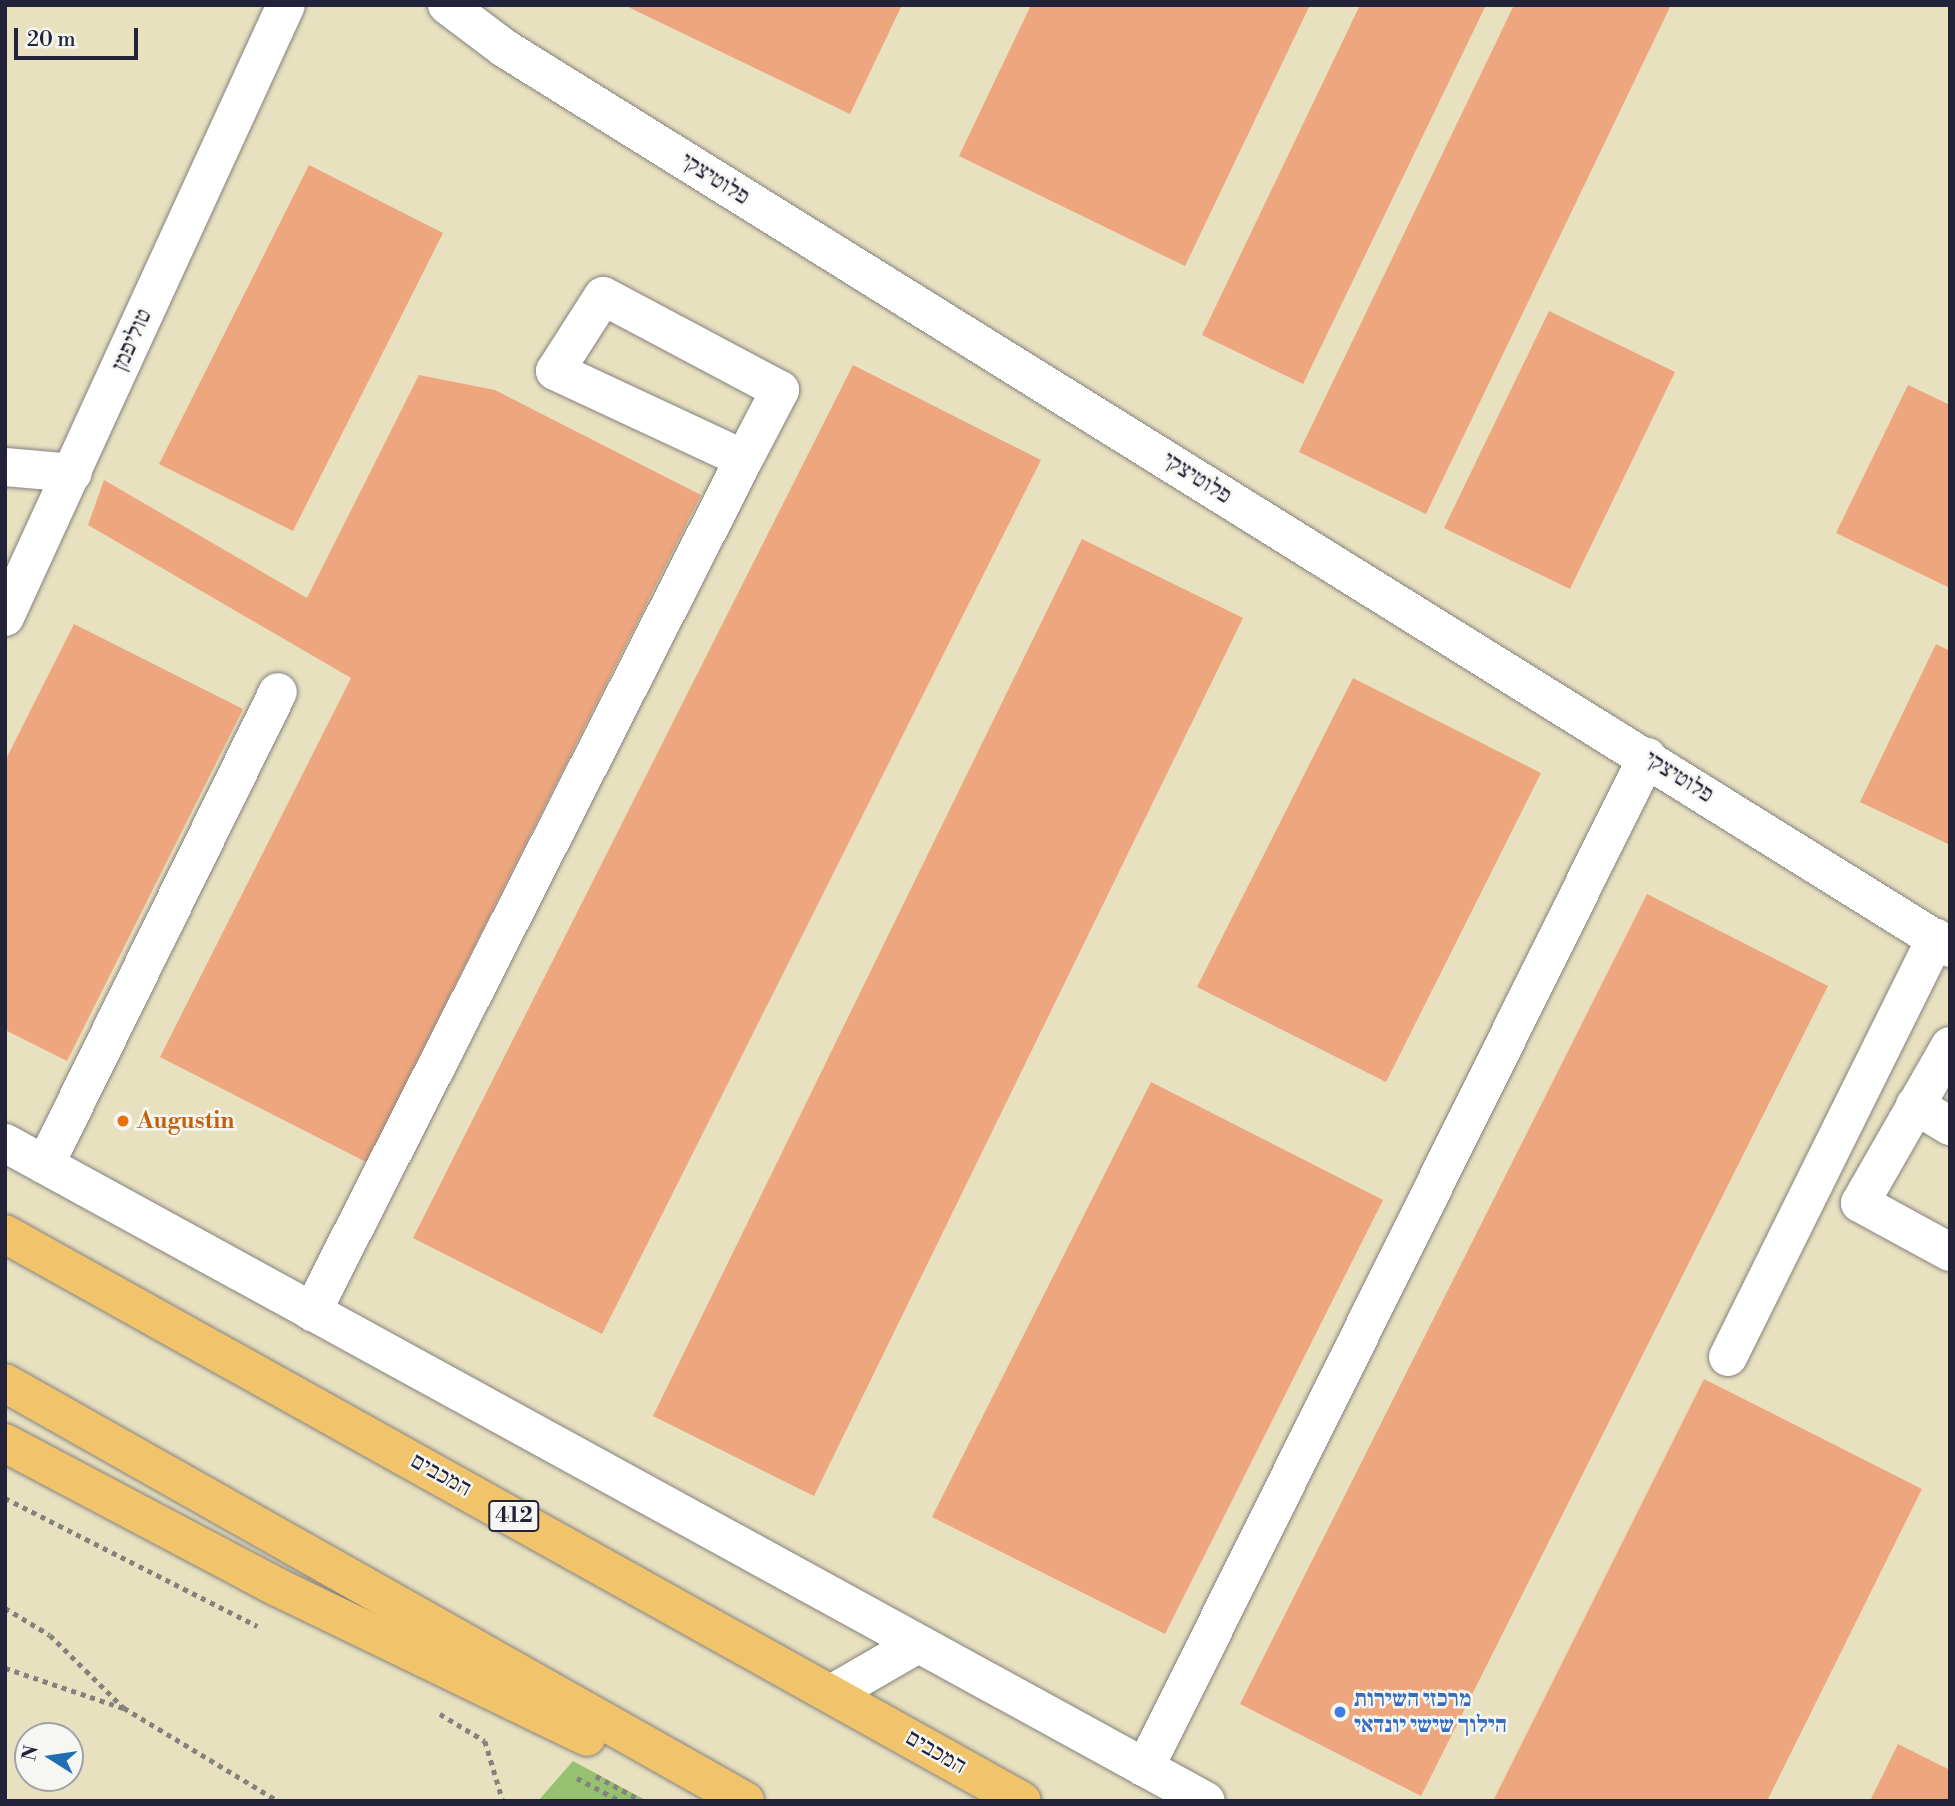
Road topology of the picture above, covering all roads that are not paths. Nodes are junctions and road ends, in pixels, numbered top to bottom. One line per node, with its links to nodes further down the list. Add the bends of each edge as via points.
1 (446, 5): 8 (street, פלוטיצקי, via 516,55)
2 (273, 9): 5 (street, טוליפמן, via 256,62)
3 (744, 460): 3 (street, via 780,390 603,296 555,371); 17 (street)
4 (5, 467): 5 (street)
5 (73, 473): 6 (street, טוליפמן)
6 (5, 617)
7 (278, 692): 14 (street)
8 (1647, 757): 9 (street, פלוטיצקי); 23 (street)
9 (1943, 943): 18 (street)
10 (1950, 1046): 11 (street)
11 (1915, 1105): 12 (street); 16 (street, via 1860,1203)
12 (1950, 1126)
13 (5, 1143): 14 (street)
14 (45, 1165): 17 (street)
15 (5, 1234): 22 (main road, המכבים / 412)
16 (1950, 1252)
17 (313, 1312): 21 (street)
18 (1728, 1357)
19 (5, 1383): 25 (main road)
20 (5, 1443): 24 (main road, via 277,1587)
21 (918, 1644): 22 (street); 23 (street)
22 (833, 1693): 26 (main road, המכבים / 412)
23 (1145, 1768): 27 (street)
24 (720, 1801)
25 (745, 1801)
26 (1022, 1801)
27 (1206, 1801)

